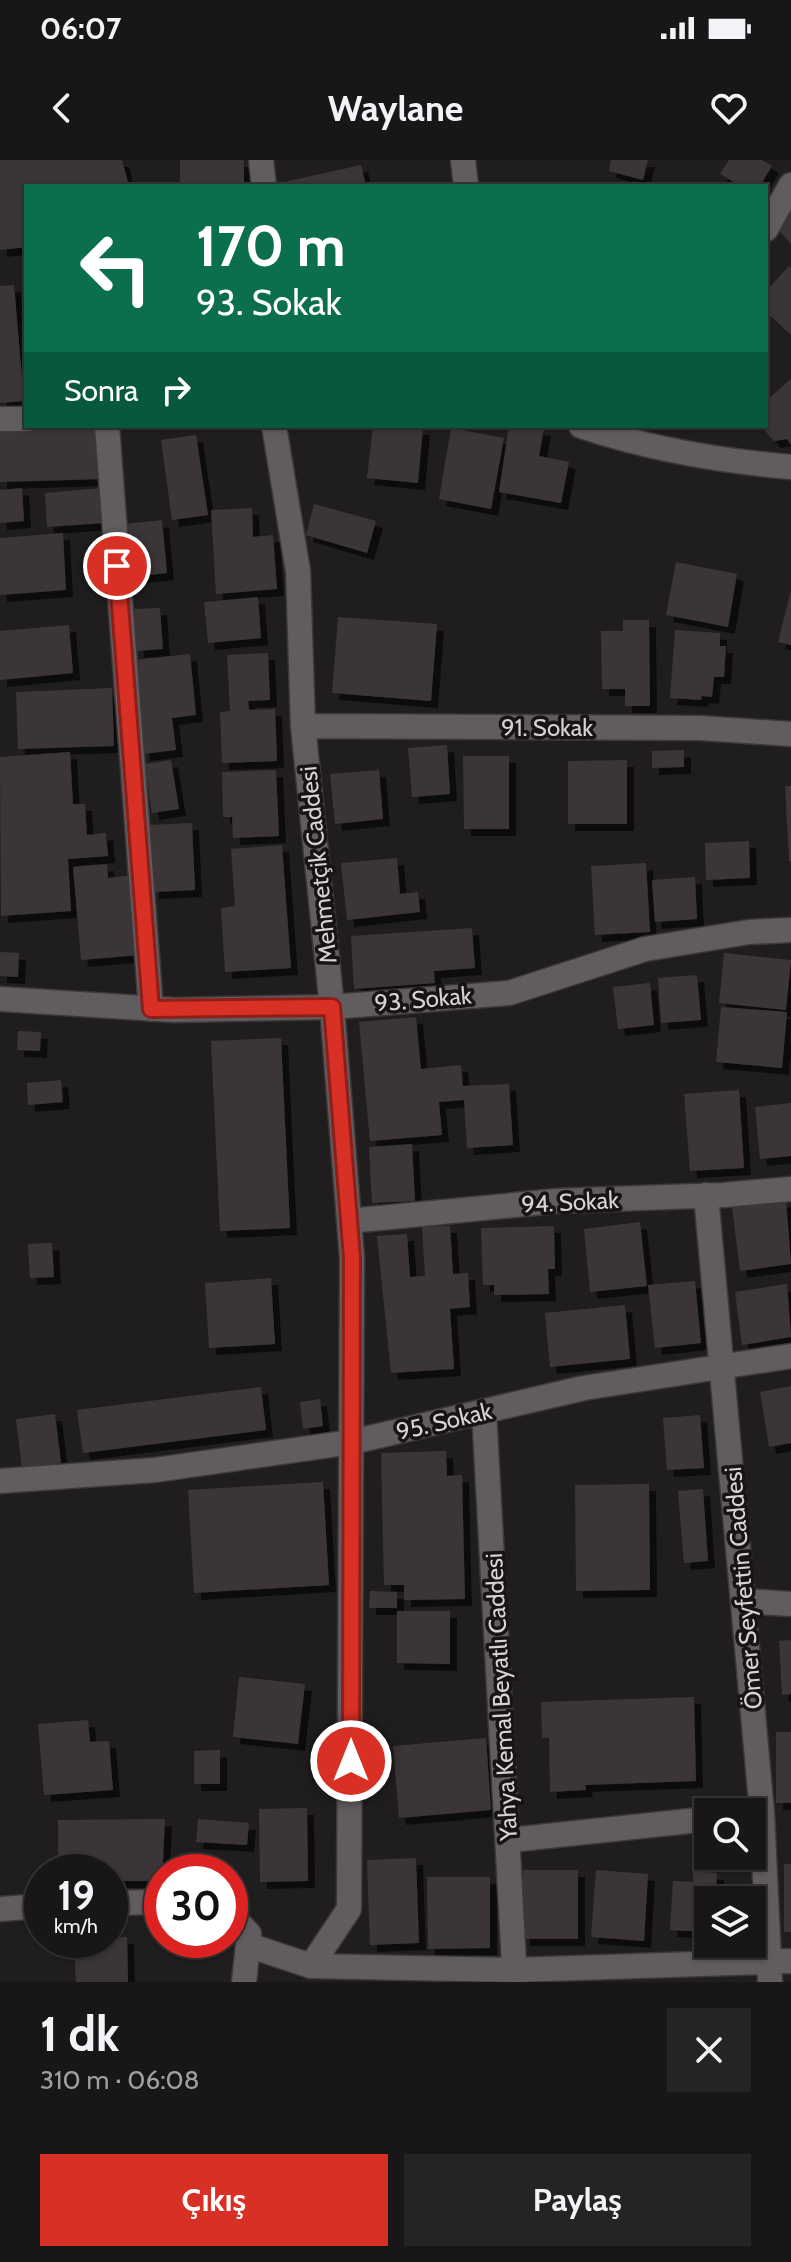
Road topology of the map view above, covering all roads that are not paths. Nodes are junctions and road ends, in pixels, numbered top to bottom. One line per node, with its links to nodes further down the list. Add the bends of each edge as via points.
1 (261, 160): 3 (street)
2 (463, 160): 4 (street)
3 (264, 184)
4 (466, 184)
5 (791, 185): 6 (street)
6 (768, 225)
7 (0, 419): 8 (street)
8 (24, 419)
9 (107, 428): 19 (street)
10 (274, 428): 14 (street, Mehmetçik Caddesi, via 298,571)
11 (594, 428): 12 (street)
12 (632, 434): 13 (street, via 741,463)
13 (791, 467)
14 (303, 726): 15 (street, 91. Sokak, via 700,728); 18 (street, Mehmetçik Caddesi)
15 (791, 734)
16 (791, 930): 18 (street, 93. Sokak, via 645,949 509,993)
17 (0, 999): 19 (street, 93. Sokak)
18 (332, 1007): 19 (street, 93. Sokak); 22 (street, Mehmetçik Caddesi)
19 (151, 1009)
20 (791, 1189): 21 (street, 94. Sokak)
21 (706, 1195): 22 (street, 94. Sokak, via 556,1201); 24 (street, Ömer Seyfettin Caddesi)
22 (349, 1221): 26 (street, Mehmetçik Caddesi)
23 (791, 1356): 24 (street, 95. Sokak)
24 (723, 1366): 25 (street, 95. Sokak, via 584,1388); 28 (street, Ömer Seyfettin Caddesi)
25 (484, 1411): 26 (street, 95. Sokak); 32 (street, Yahya Kemal Beyatlı Caddesi)
26 (352, 1442): 27 (street, 95. Sokak, via 155,1470); 39 (street, Mehmetçik Caddesi, via 349,1909)
27 (0, 1481)
28 (744, 1601): 29 (street); 30 (street, Ömer Seyfettin Caddesi)
29 (791, 1604)
30 (756, 1798)
31 (694, 1820): 32 (street)
32 (510, 1840): 41 (street, Yahya Kemal Beyatlı Caddesi)
33 (764, 1870): 40 (street, Ömer Seyfettin Caddesi)
34 (24, 1907): 35 (street)
35 (0, 1909)
36 (248, 1933): 37 (street)
37 (248, 1945): 39 (street)
38 (247, 1958): 42 (street)
39 (311, 1966): 41 (street)
40 (777, 1967): 41 (street)
41 (515, 1976)
42 (244, 1982)

